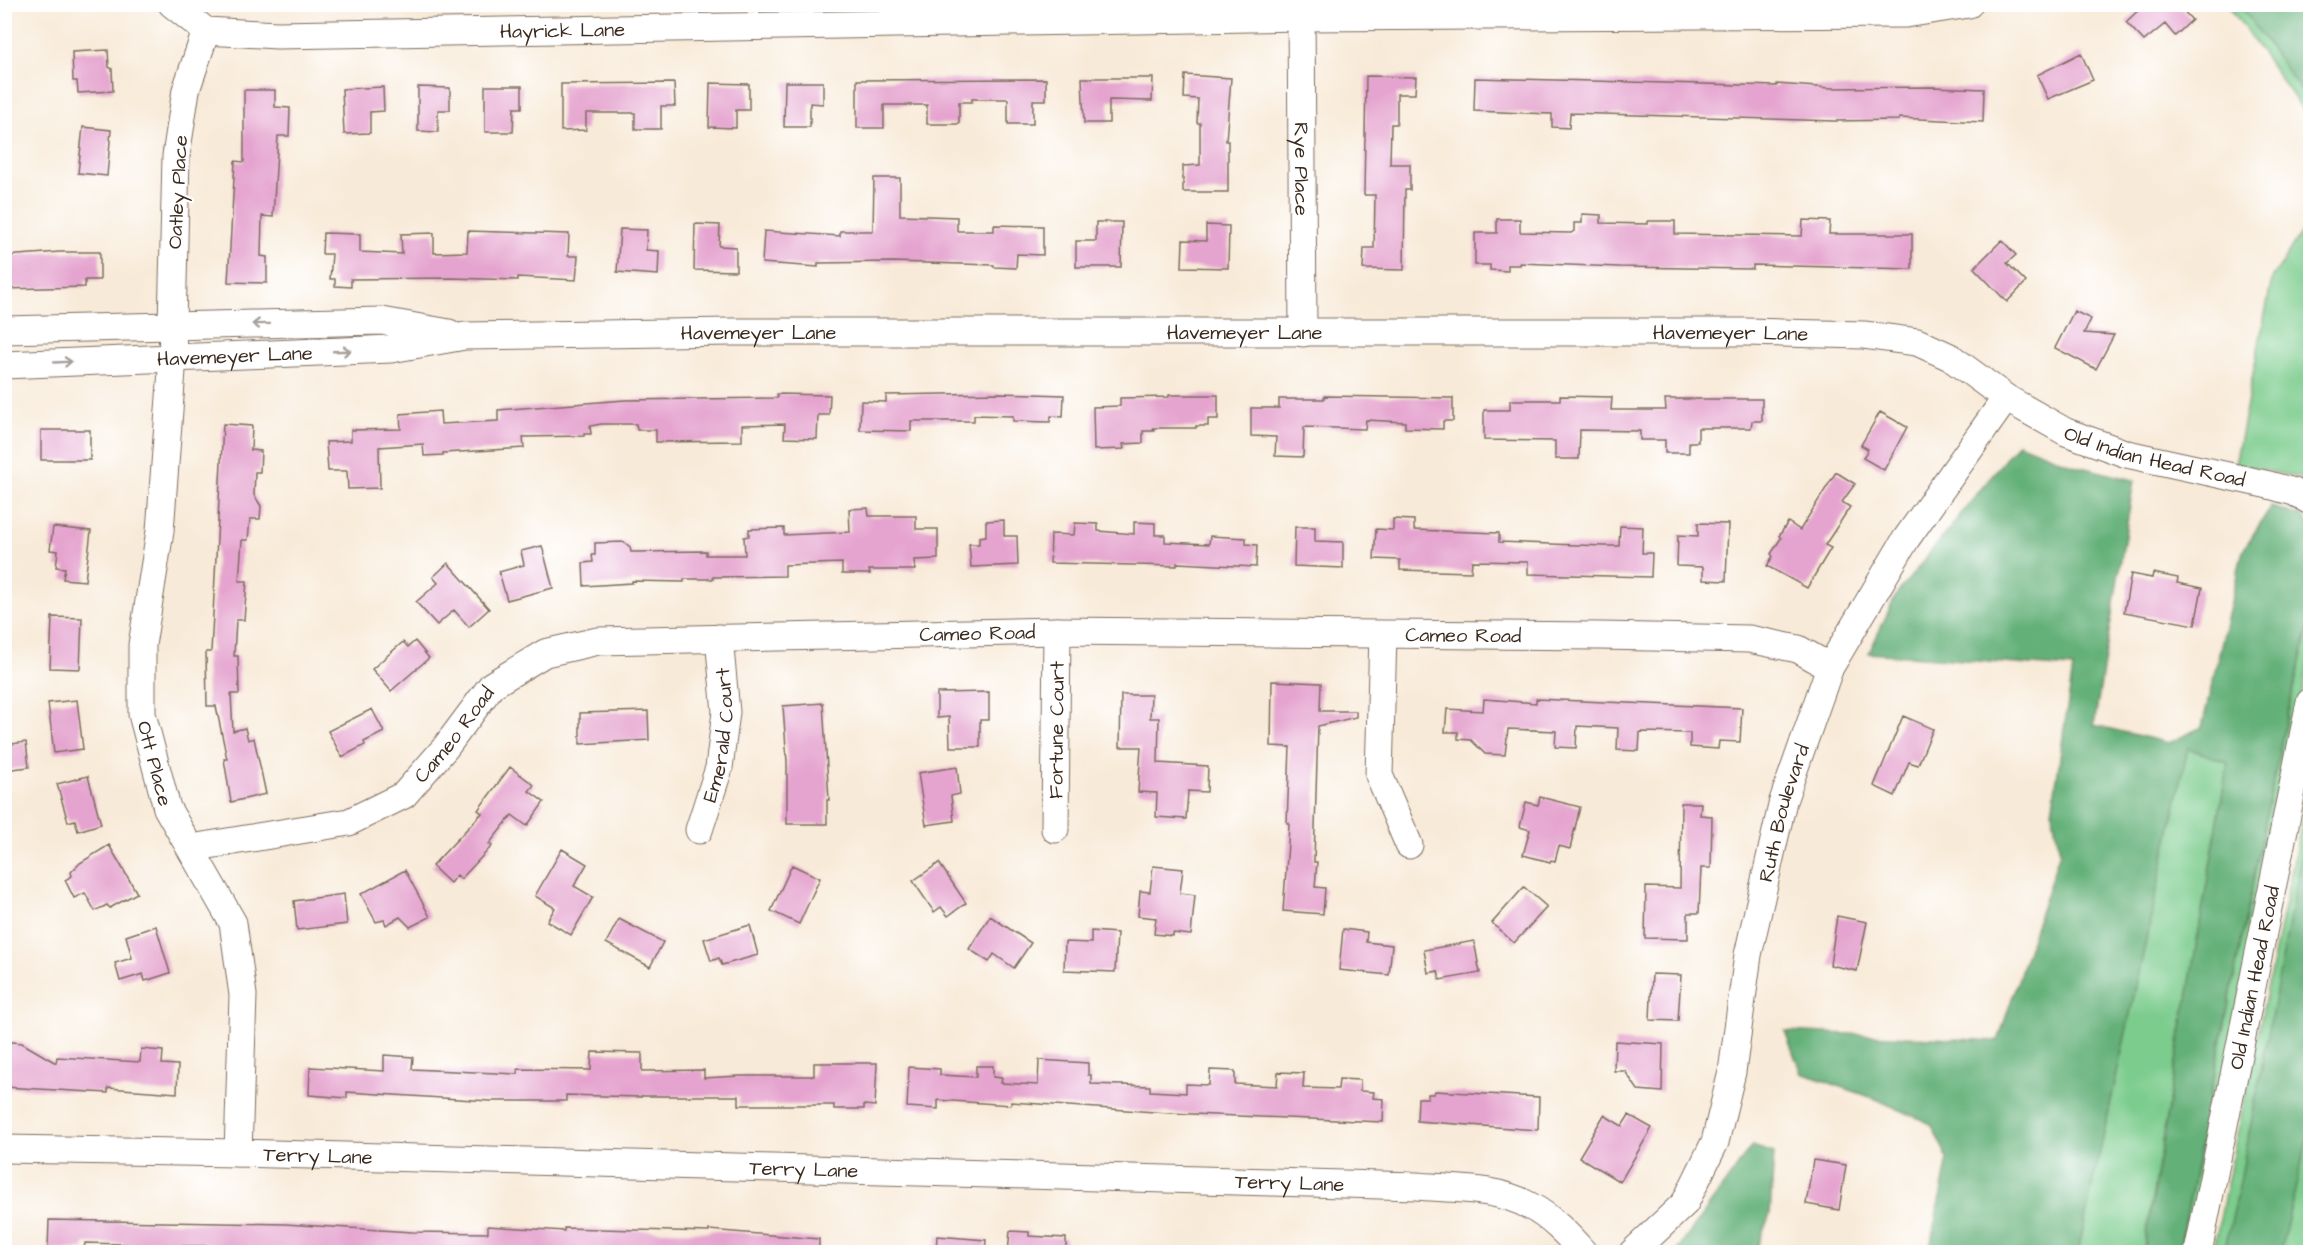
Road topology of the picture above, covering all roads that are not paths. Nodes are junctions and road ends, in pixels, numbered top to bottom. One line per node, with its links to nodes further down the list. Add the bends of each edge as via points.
1 (172, 4): 4 (street)
2 (1969, 4): 3 (street, Hayrick Lane, via 1906,14)
3 (1301, 11): 4 (street, Hayrick Lane, via 277,35); 7 (street, Rye Place)
4 (206, 31): 5 (street, Oatley Place, via 186,90 177,156)
5 (172, 326): 6 (street, Havemeyer Lane); 8 (street, Havemeyer Lane, one-way to 5, via 382,321); 9 (street, Oatley Place)
6 (4, 330)
7 (1303, 333): 8 (street, Havemeyer Lane, via 732,332); 11 (street, Havemeyer Lane, via 1746,332 1887,337 1917,342 1935,350)
8 (465, 336): 9 (street, Havemeyer Lane, one-way to 8, via 391,350)
9 (173, 357): 10 (street, Havemeyer Lane, one-way to 9); 21 (street, Ott Place, via 160,531 142,645 142,714 167,808)
10 (4, 365)
11 (2006, 398): 12 (street, Old Indian Head Road, via 2066,432 2103,447 2269,485); 16 (street, Ruth Boulevard, via 1906,539)
12 (2310, 501)
13 (1057, 631): 14 (street, Cameo Road); 15 (street, Cameo Road); 18 (street, Fortune Court)
14 (1383, 635): 16 (street, Cameo Road, via 1749,639 1798,649); 20 (street, via 1379,775)
15 (719, 638): 19 (street, Emerald Court, via 726,712 719,768); 21 (street, Cameo Road, via 598,640 545,652 492,685 404,795 349,822)
16 (1830, 667): 25 (street, Ruth Boulevard, via 1783,801 1748,955 1732,1072 1715,1142 1685,1203)
17 (2310, 702): 26 (street, Old Indian Head Road)
18 (1054, 829)
19 (699, 830)
20 (1409, 845)
21 (191, 848): 23 (street, Ott Place, via 232,923 243,995)
22 (4, 1149): 23 (street, Terry Lane)
23 (238, 1153): 24 (street, Terry Lane, via 1416,1186 1493,1193 1530,1206 1563,1230)
24 (1582, 1252)
25 (1633, 1252)
26 (2198, 1252)

